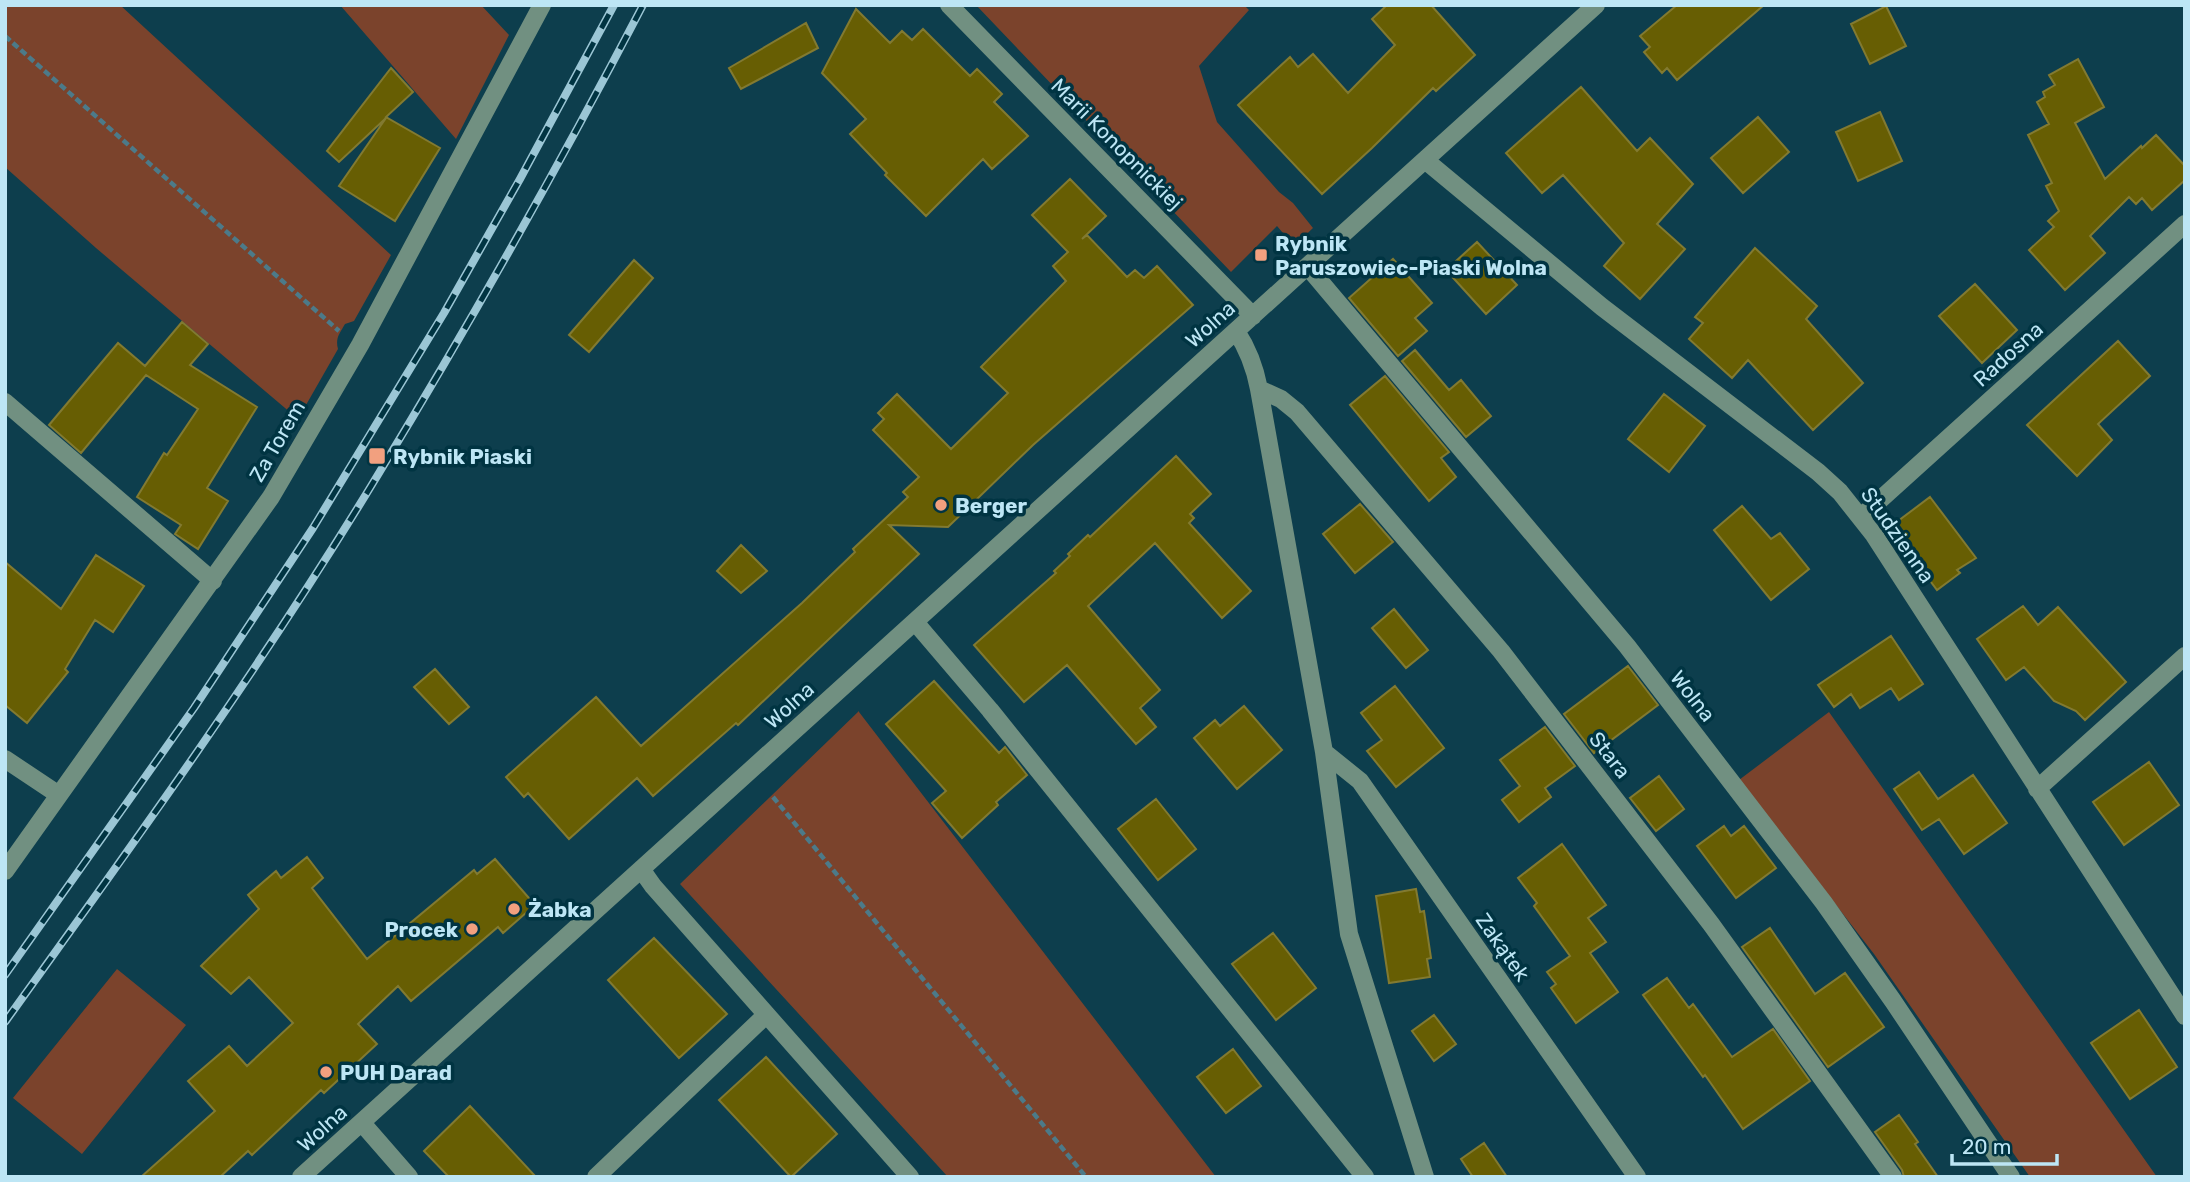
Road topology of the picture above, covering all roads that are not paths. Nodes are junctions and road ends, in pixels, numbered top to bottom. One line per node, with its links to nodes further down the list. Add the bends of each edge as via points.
1 (542, 5): 12 (street, Za Torem, via 360,345 271,497)
2 (949, 5): 7 (street, Marii Konopnickiej)
3 (1597, 5): 4 (street, Wolna)
4 (1425, 160): 6 (street, Wolna); 11 (street, Studzienna, via 1602,307 1818,472)
5 (2185, 224): 11 (street, Radosna)
6 (1307, 267): 7 (street, Wolna); 32 (street, Wolna, via 1627,646 1824,903)
7 (1253, 316): 8 (street, Wolna)
8 (1236, 331): 9 (street, via 1246,346); 13 (street, Wolna)
9 (1259, 389): 15 (street); 31 (street, Stara, via 1297,412 1501,651 1711,924)
10 (5, 402): 12 (street)
11 (1861, 517): 17 (street, Studzienna)
12 (213, 581): 18 (street, Za Torem)
13 (915, 622): 19 (street, Wolna); 28 (street)
14 (2185, 656): 17 (street)
15 (1324, 752): 29 (street, via 1349,934); 30 (street, Zakątek, via 1360,781)
16 (5, 759): 18 (street)
17 (2037, 789): 22 (street, Studzienna)
18 (59, 796): 20 (street, Za Torem)
19 (641, 869): 21 (street); 23 (street, Wolna)
20 (5, 871)
21 (766, 1015): 26 (street); 27 (street)
22 (2185, 1016)
23 (362, 1123): 24 (street, Wolna); 25 (street)
24 (301, 1177)
25 (409, 1177)
26 (596, 1177)
27 (910, 1177)
28 (1365, 1177)
29 (1425, 1177)
30 (1637, 1177)
31 (1893, 1177)
32 (2011, 1177)

